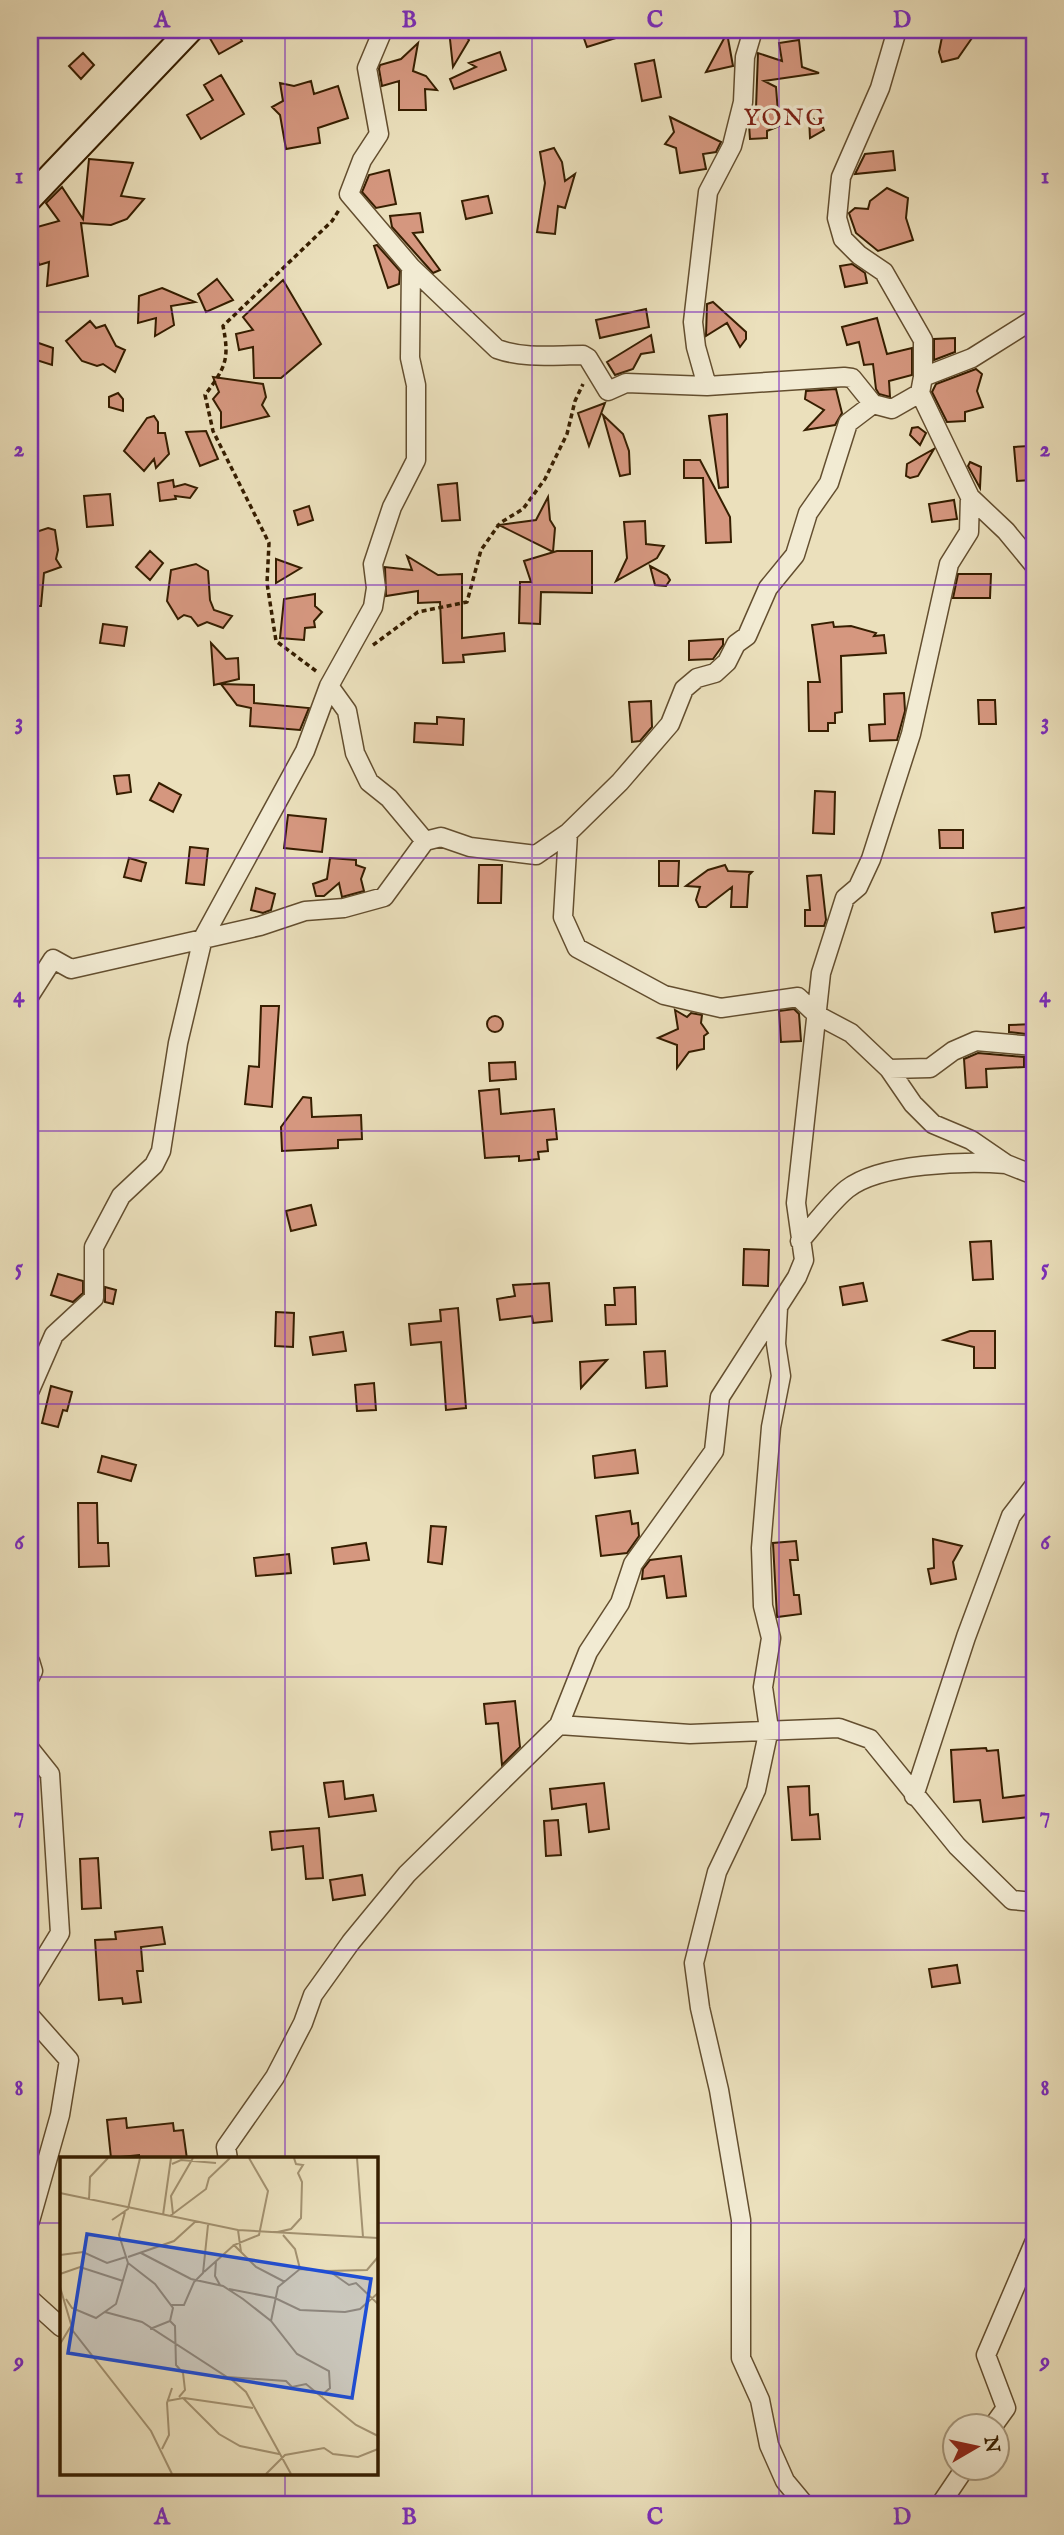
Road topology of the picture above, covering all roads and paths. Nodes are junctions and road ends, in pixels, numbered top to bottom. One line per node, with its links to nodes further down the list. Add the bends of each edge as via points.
1 (190, 30): 6 (street)
2 (383, 30): 5 (street, via 367,68 379,134 362,160)
3 (753, 30): 11 (street, via 732,146 708,192 694,323)
4 (897, 30): 10 (street, via 880,88 841,177 837,218 844,239 884,272 923,340)
5 (349, 194): 7 (street); 16 (path, via 332,221 223,326 228,353 220,375 205,395 213,431 269,543 267,583 276,641 306,660)
6 (30, 198)
7 (411, 267): 9 (street, via 498,349 512,354); 16 (street, via 415,460 392,507 373,564 373,607)
8 (1034, 319): 10 (street)
9 (589, 358): 11 (street, via 608,391 625,383); 15 (path, via 567,434 545,479 523,509 500,523 481,550 467,602 418,612)
10 (922, 385): 12 (street, via 892,409); 13 (street)
11 (707, 386): 12 (street, via 844,377 852,378)
12 (873, 404): 17 (street, via 848,423 829,483 808,513 795,555 768,588 747,636 715,673 697,678 684,689 665,731)
13 (970, 497): 14 (street); 21 (street, via 969,533 949,564 907,747 872,859 858,887 845,898 821,973)
14 (1034, 565)
15 (368, 649)
16 (329, 686): 18 (street, via 347,711 355,753 369,782); 19 (street, via 305,751)
17 (568, 833): 18 (street, via 537,855 470,847 441,837); 21 (street, via 563,917 577,948 664,995 721,1008 798,997)
18 (425, 841): 19 (street, via 384,897 344,908 305,911)
19 (204, 938): 20 (street, via 71,969 52,959); 28 (street, via 176,1055 160,1151 154,1165 121,1196 94,1247 94,1298 54,1335)
20 (30, 995)
21 (817, 1015): 23 (street, via 851,1032); 26 (street, via 796,1203)
22 (1034, 1046): 23 (street, via 976,1041 930,1068)
23 (889, 1069): 24 (street, via 933,1124 971,1140)
24 (1006, 1164): 25 (street); 26 (street, via 979,1162 880,1173 848,1188)
25 (1034, 1175)
26 (800, 1241): 27 (street, via 804,1259)
27 (778, 1305): 32 (street, via 720,1397 714,1451 633,1564 620,1602 588,1652); 33 (street, via 776,1344 781,1376 771,1427 761,1548 762,1606 771,1638 763,1687)
28 (30, 1390)
29 (1034, 1486): 35 (street, via 1011,1517)
30 (30, 1661): 31 (street)
31 (30, 1678)
32 (559, 1726): 33 (street, via 690,1734); 39 (street, via 407,1874 351,1942 313,1995 275,2077 226,2147)
33 (769, 1729): 35 (street, via 839,1728 870,1739); 46 (street, via 756,1790 717,1872 694,1963 741,2220 741,2358 760,2400 769,2445 785,2481)
34 (30, 1749): 37 (street, via 50,1774 60,1933)
35 (914, 1796): 36 (street, via 1012,1900)
36 (1034, 1902)
37 (30, 1982)
38 (30, 2016): 40 (street, via 69,2060 60,2115)
39 (228, 2157)
40 (30, 2221)
41 (1034, 2243): 44 (street, via 986,2355 1006,2408)
42 (30, 2299): 43 (street)
43 (60, 2326)
44 (1003, 2412)
45 (956, 2482): 47 (street)
46 (805, 2505)
47 (940, 2505)

